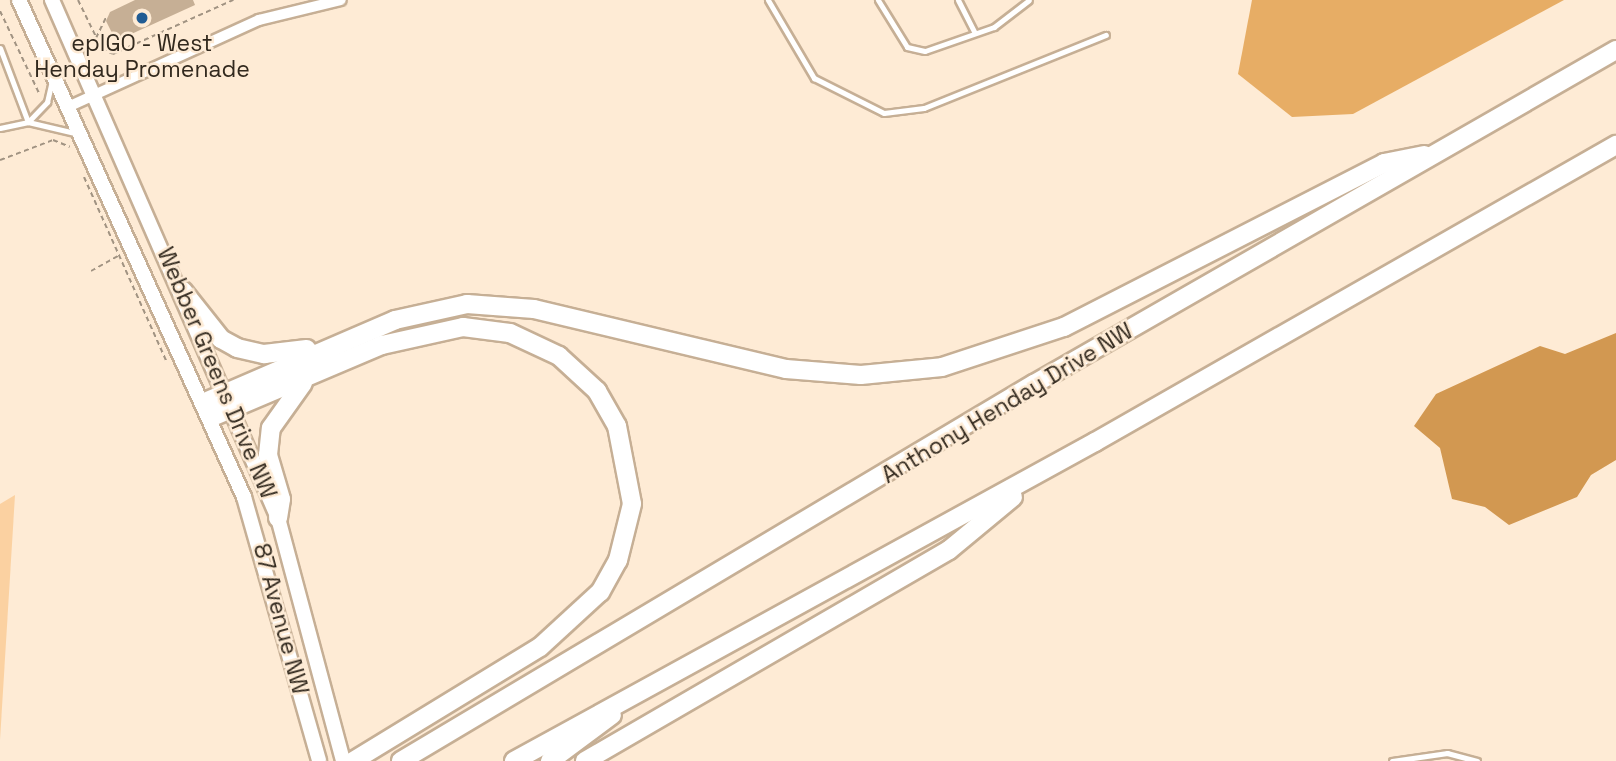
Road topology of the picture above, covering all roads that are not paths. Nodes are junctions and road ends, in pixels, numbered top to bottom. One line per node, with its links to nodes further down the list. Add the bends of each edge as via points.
1 (19, 0): 12 (main road, Webber Greens Drive NW)
2 (52, 0): 13 (main road, Webber Greens Drive NW)
3 (341, 0): 13 (street, via 259,20)
4 (768, 0): 9 (lane, via 814,78 884,113 924,108)
5 (878, 0): 8 (lane, via 906,47 925,51)
6 (958, 0): 8 (lane)
7 (1028, 0): 8 (lane, via 1015,15)
8 (975, 33)
9 (1105, 36)
10 (0, 48): 15 (lane)
11 (1616, 50): 19 (highway, Anthony Henday Drive NW)
12 (53, 71): 14 (main road, Webber Greens Drive NW); 15 (lane, via 47,102)
13 (95, 94): 14 (street); 20 (main road, Webber Greens Drive NW)
14 (70, 106): 17 (main road, Webber Greens Drive NW)
15 (28, 122): 16 (lane); 17 (lane, via 65,127)
16 (0, 128)
17 (83, 138): 24 (main road, Webber Greens Drive NW)
18 (1616, 145): 25 (highway)
19 (1438, 153): 21 (highway, via 1384,163 1045,335 925,370 861,375 786,369 572,317 491,305 426,311); 31 (highway, Anthony Henday Drive NW)
20 (183, 291): 21 (highway, via 221,339 245,351 285,353); 23 (main road, Webber Greens Drive NW)
21 (348, 339): 23 (highway)
22 (320, 370): 23 (highway); 26 (highway, via 285,401 271,428); 30 (highway, via 432,330 478,328 526,338 574,367 597,391 617,426 632,484 618,560 570,623)
23 (230, 400): 24 (highway); 26 (main road, Webber Greens Drive NW)
24 (208, 410): 28 (main road, 87 Avenue NW, via 270,571)
25 (1044, 471): 27 (highway); 34 (highway, via 949,550)
26 (278, 518): 29 (main road, Webber Greens Drive NW)
27 (655, 680): 32 (highway); 33 (highway)
28 (319, 761)
29 (343, 761)
30 (353, 761)
31 (401, 761)
32 (514, 761)
33 (550, 761)
34 (585, 761)
35 (1392, 761): 36 (lane, via 1447,753)
36 (1477, 761)

